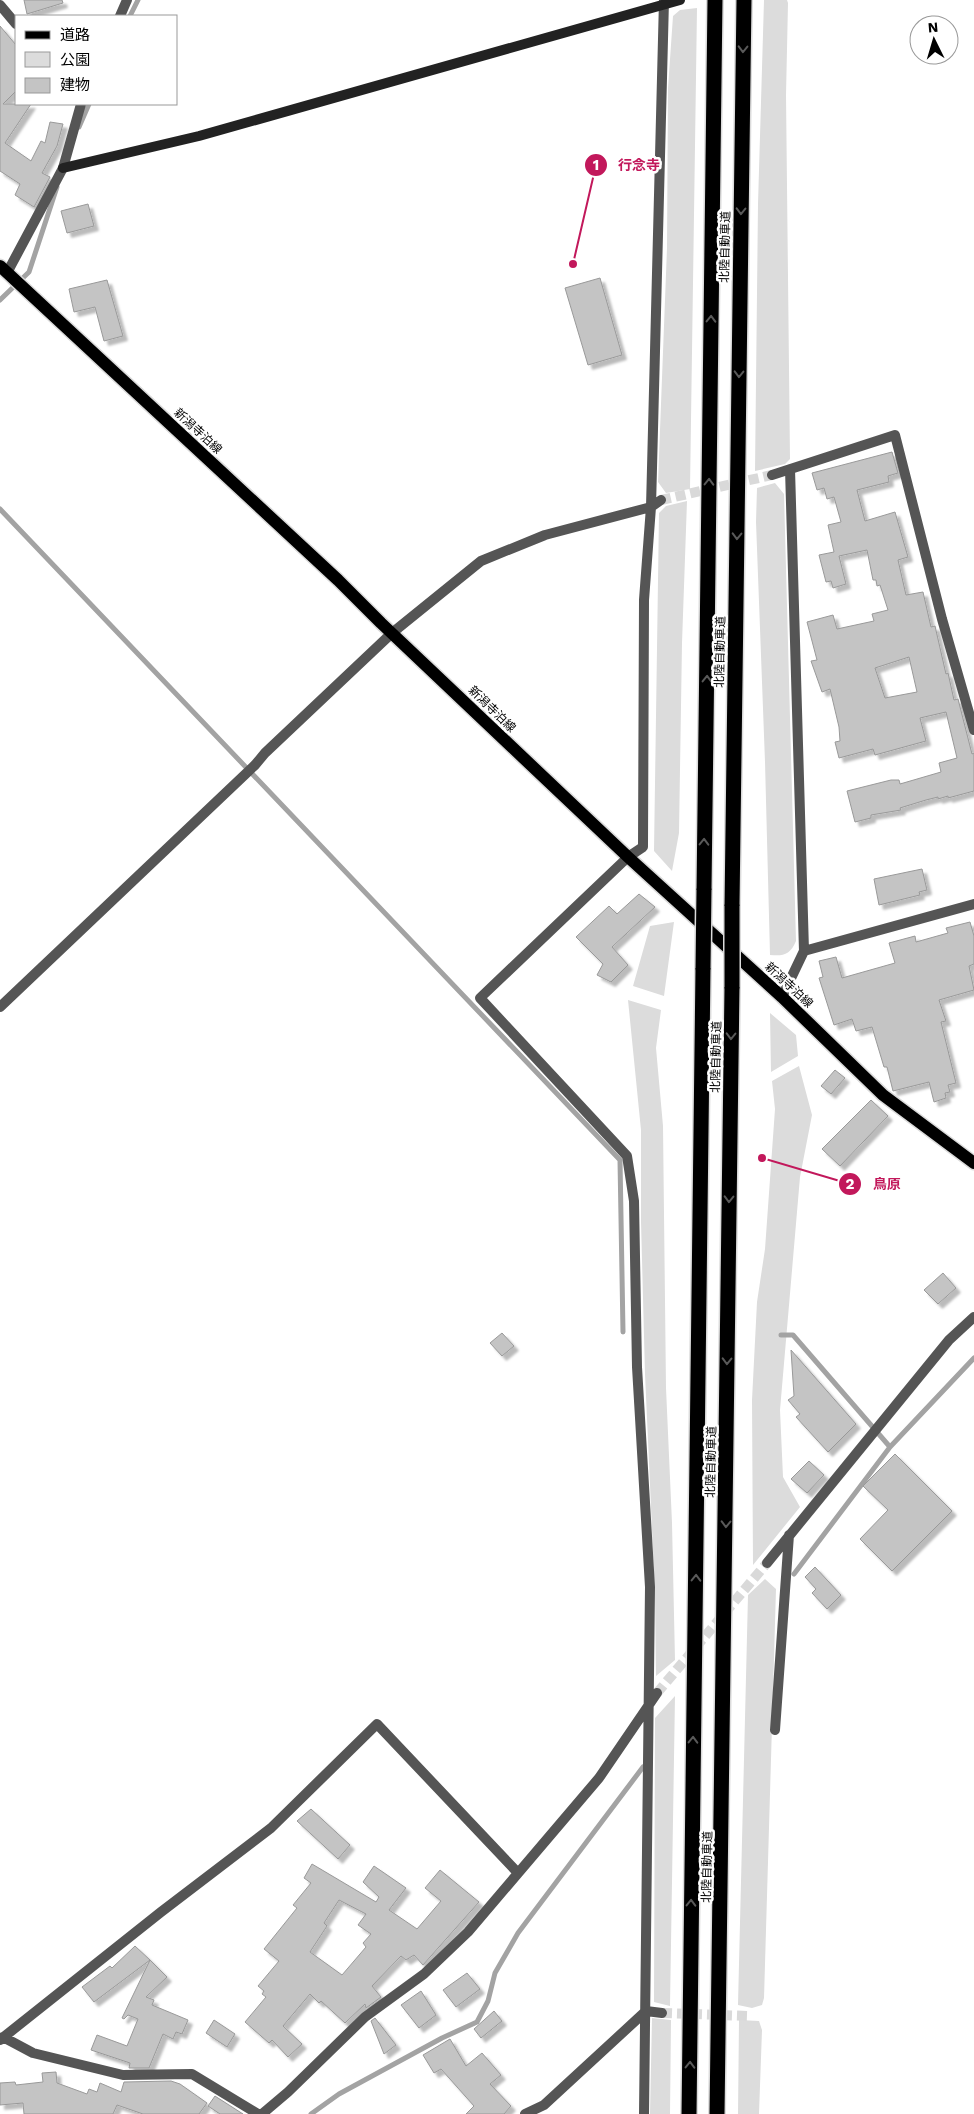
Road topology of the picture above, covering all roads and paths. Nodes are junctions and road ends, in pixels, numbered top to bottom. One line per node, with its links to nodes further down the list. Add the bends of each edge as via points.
1 (127, 0): 7 (street)
2 (680, 0): 5 (street)
3 (715, 0): 38 (highway, 北陸自動車道, one-way to 3, bridge)
4 (744, 0): 39 (highway, 北陸自動車道, one-way to 39, bridge)
5 (664, 2): 10 (street, via 223,129); 15 (street)
6 (0, 5): 8 (street)
7 (120, 15)
8 (15, 23)
9 (81, 105): 10 (street)
10 (63, 168): 11 (street)
11 (4, 269): 16 (main road, 新潟寺泊線)
12 (790, 469): 13 (street); 17 (street, via 895,435); 20 (street)
13 (772, 475)
14 (661, 500): 15 (street)
15 (651, 507): 16 (street, via 545,535 481,561); 18 (street, via 644,600 642,847)
16 (392, 633): 18 (main road, 新潟寺泊線); 22 (street)
17 (974, 730)
18 (628, 857): 21 (main road, 新潟寺泊線); 28 (street, via 480,998 628,1156 634,1201 637,1367 650,1587)
19 (974, 904): 20 (street)
20 (804, 951): 21 (street)
21 (782, 997): 23 (main road, 新潟寺泊線, via 883,1095)
22 (0, 1007)
23 (974, 1163)
24 (974, 1317): 25 (street, via 949,1340)
25 (789, 1535): 26 (street); 29 (street)
26 (768, 1563)
27 (657, 1694): 28 (street)
28 (648, 1709): 30 (street, via 599,1778); 31 (street)
29 (775, 1730)
30 (518, 1873): 33 (street, via 378,1724 271,1828); 35 (street, via 468,1932 431,1968 365,2018)
31 (646, 2011): 32 (street); 36 (street, via 544,2105); 37 (street)
32 (662, 2013)
33 (2, 2038): 34 (street, via 33,2053 123,2075 192,2074)
34 (258, 2114)
35 (262, 2114)
36 (525, 2114)
37 (644, 2114)
38 (689, 2114)
39 (718, 2114)

